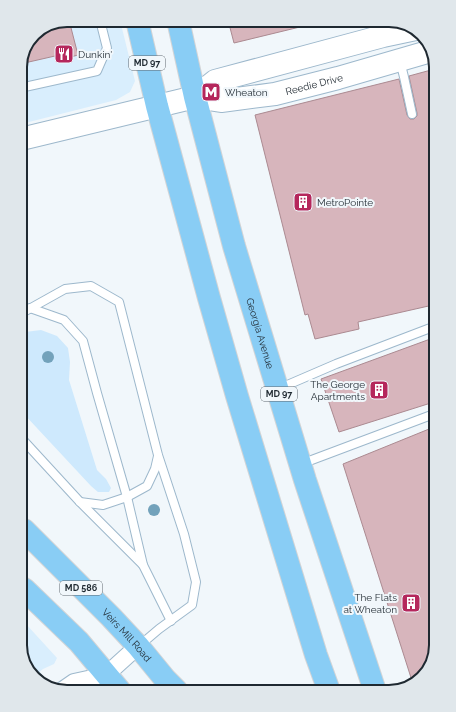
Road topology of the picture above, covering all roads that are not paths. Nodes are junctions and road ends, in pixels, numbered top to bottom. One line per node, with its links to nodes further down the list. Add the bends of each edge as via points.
1 (102, 27): 7 (lane, via 107,48 97,71)
2 (139, 27): 9 (main road, MD 97)
3 (180, 27): 8 (main road, Georgia Avenue / MD 97)
4 (407, 31): 8 (street, Reedie Drive, via 215,81)
5 (426, 52): 6 (street, Reedie Drive)
6 (399, 60): 8 (street, Reedie Drive, via 275,94 221,101); 10 (lane)
7 (27, 86)
8 (195, 97): 9 (street, Reedie Drive); 15 (main road, Georgia Avenue / MD 97, via 234,246)
9 (157, 106): 11 (street, Reedie Drive); 27 (main road, MD 97, via 237,396)
10 (412, 114)
11 (27, 138)
12 (30, 308): 13 (lane); 18 (lane, via 65,289 91,286 120,302); 20 (lane, via 64,320 83,341)
13 (27, 310)
14 (429, 329): 15 (lane)
15 (277, 390): 19 (main road, Georgia Avenue / MD 97)
16 (429, 416): 19 (lane)
17 (27, 444): 21 (lane)
18 (158, 455): 20 (lane, via 147,486); 25 (lane, via 184,534 196,582 192,605)
19 (300, 465): 35 (main road, Georgia Avenue / MD 97)
20 (127, 497): 21 (lane, via 103,504); 23 (lane)
21 (80, 502): 23 (lane)
22 (27, 533): 26 (main road, Veirs Mill Road / MD 586)
23 (143, 565): 25 (lane)
24 (27, 592): 30 (main road, via 79,642)
25 (171, 621): 26 (lane)
26 (138, 646): 31 (street); 32 (main road, Veirs Mill Road / MD 586)
27 (316, 655): 33 (main road); 34 (main road, MD 97)
28 (70, 685): 29 (street, via 74,682)
29 (100, 685)
30 (108, 685)
31 (110, 685)
32 (170, 685)
33 (316, 685)
34 (327, 685)
35 (373, 685)

